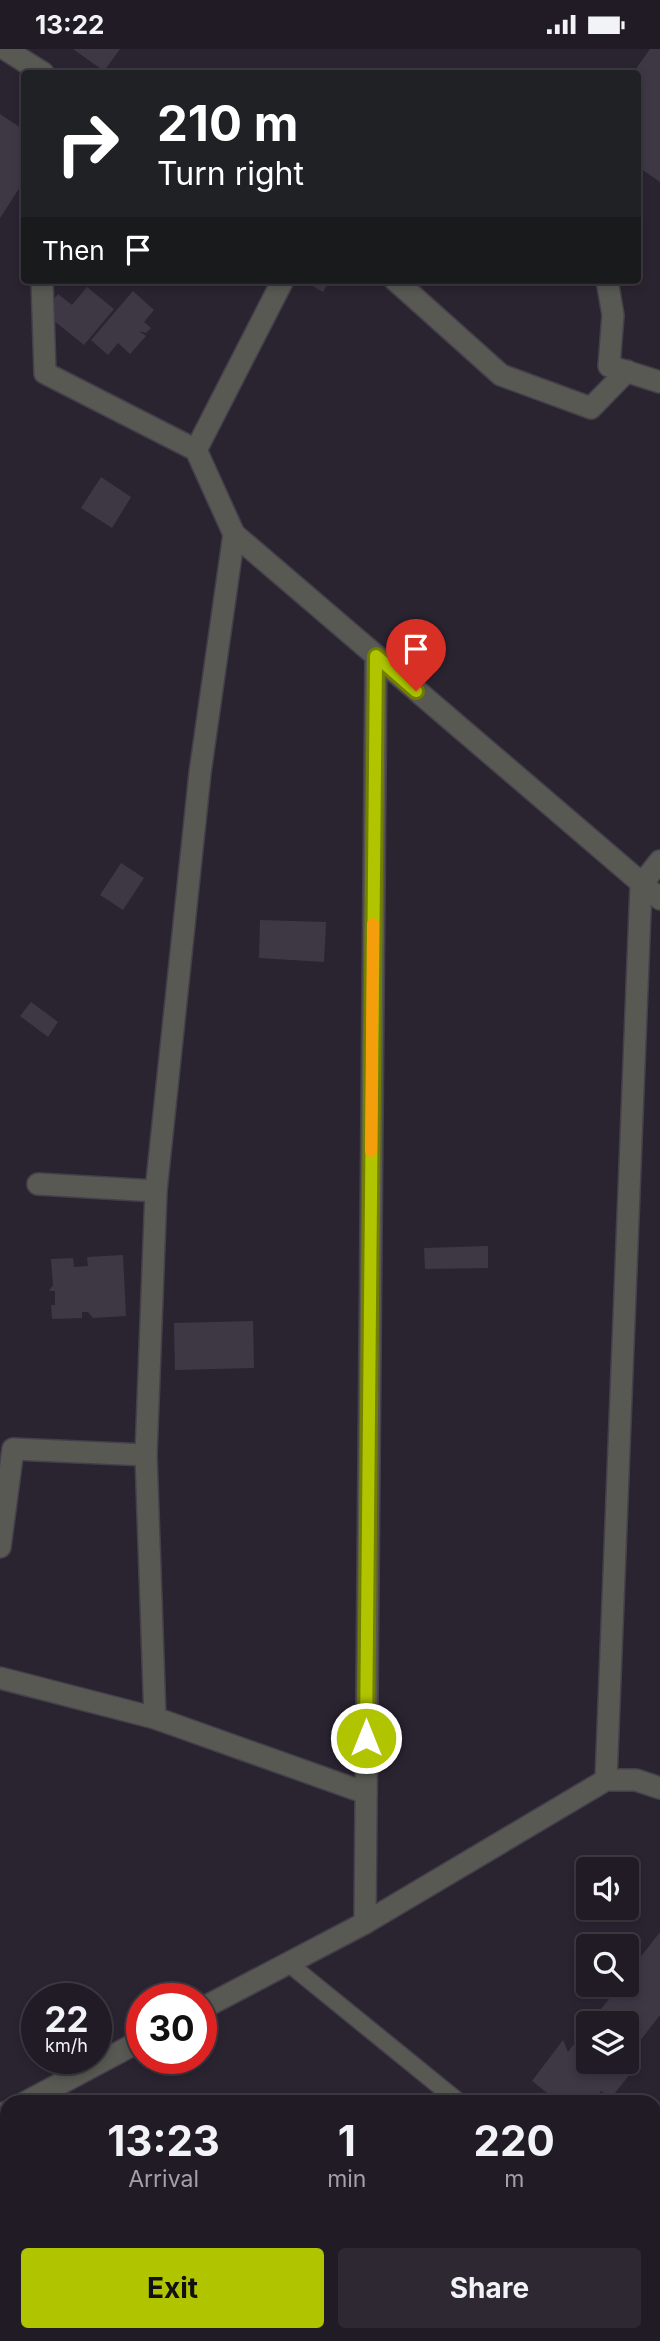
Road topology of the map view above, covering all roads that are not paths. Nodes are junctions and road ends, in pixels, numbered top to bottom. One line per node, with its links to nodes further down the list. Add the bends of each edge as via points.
1 (5, 49): 2 (street)
2 (38, 70)
3 (42, 284): 9 (street, via 45,373)
4 (281, 284): 9 (street)
5 (399, 284): 7 (street, via 501,375 591,408)
6 (608, 284): 7 (street, via 613,315 609,366)
7 (627, 371): 8 (street)
8 (660, 381)
9 (196, 450): 10 (street)
10 (234, 534): 11 (street); 16 (street, via 200,773)
11 (376, 656): 13 (street); 23 (street)
12 (660, 861): 13 (street)
13 (641, 885): 14 (street); 21 (street)
14 (660, 899)
15 (38, 1184): 16 (street)
16 (156, 1191): 17 (street)
17 (146, 1455): 18 (street, via 13,1449); 20 (street)
18 (0, 1546)
19 (0, 1678): 20 (street)
20 (156, 1718): 23 (street)
21 (606, 1780): 22 (street, via 636,1780); 24 (street)
22 (660, 1788)
23 (366, 1793): 24 (street)
24 (365, 1923): 25 (street)
25 (288, 1963): 26 (street); 29 (lane)
26 (217, 2001)
27 (126, 2049): 28 (street)
28 (39, 2095)
29 (450, 2095)

